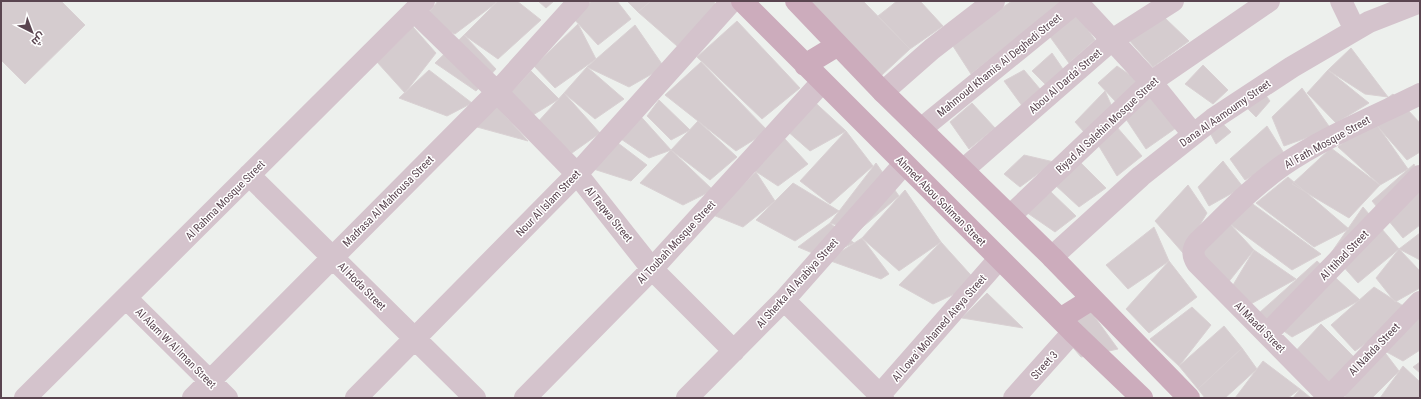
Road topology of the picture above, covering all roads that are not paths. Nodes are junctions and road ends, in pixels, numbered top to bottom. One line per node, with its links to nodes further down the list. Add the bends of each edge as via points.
1 (579, 1): 18 (street, Madrasa Al Mahrousa Street)
2 (732, 1): 25 (street, Nour Al Islam Street)
3 (742, 1): 15 (main road, Ahmed Abou Soliman Street)
4 (796, 1): 14 (main road)
5 (994, 1): 19 (street, via 932,49)
6 (1077, 1): 13 (street); 21 (street, Mahmoud Khamis Al Deghedi Street)
7 (1173, 1): 13 (street, Abou Al Darda' Street)
8 (1269, 1): 17 (street, Riyad Al Salehin Mosque Street)
9 (1341, 1): 12 (street)
10 (1420, 2): 12 (street, Dana Al Aamoumy Street)
11 (419, 6): 18 (street, Al Taqwa Street); 26 (street, Al Rahma Mosque Street)
12 (1355, 30): 22 (street, Dana Al Aamoumy Street, via 1279,76)
13 (1112, 40): 17 (street); 24 (street, Abou Al Darda' Street)
14 (838, 45): 15 (main road); 19 (main road)
15 (806, 65): 16 (main road, Ahmed Abou Soliman Street)
16 (822, 82): 23 (main road, Ahmed Abou Soliman Street); 33 (street, Al Toubah Mosque Street)
17 (1151, 82): 22 (street); 28 (street, Riyad Al Salehin Mosque Street)
18 (497, 92): 25 (street, Al Taqwa Street); 30 (street, Madrasa Al Mahrousa Street)
19 (883, 92): 21 (main road)
20 (1420, 94): 29 (street, Al Fath Mosque Street, via 1316,146 1282,166 1251,191 1198,242)
21 (921, 129): 24 (main road)
22 (1193, 134): 31 (street, Dana Al Aamoumy Street, via 1141,176)
23 (904, 164): 32 (main road, Ahmed Abou Soliman Street); 36 (street, Al Sherka Al Arabiya Street)
24 (963, 170): 28 (main road)
25 (577, 174): 33 (street, Al Taqwa Street); 40 (street, Nour Al Islam Street)
26 (249, 175): 30 (street, Al Hoda Street); 34 (street, Al Rahma Mosque Street)
27 (1420, 176): 39 (street, Al Itihad Street)
28 (1010, 216): 31 (main road)
29 (1193, 254): 39 (street, Al Maadi Street, via 1197,263)
30 (333, 257): 40 (street, Al Hoda Street); 42 (street, Madrasa Al Mahrousa Street)
31 (1052, 257): 35 (main road)
32 (999, 259): 38 (main road, Ahmed Abou Soliman Street); 43 (street, Al Lowa' Mohamed Ateya Street)
33 (652, 269): 41 (street, Al Taqwa Street); 50 (street, Al Toubah Mosque Street)
34 (126, 298): 42 (street, Al Alam W Al Iman Street); 45 (street, Al Rahma Mosque Street)
35 (1092, 299): 38 (main road); 54 (main road)
36 (784, 300): 41 (street, Al Sherka Al Arabiya Street); 43 (street)
37 (1420, 302): 44 (street, Al Nahda Street)
38 (1067, 326): 52 (street, Street 3); 53 (main road, Ahmed Abou Soliman Street)
39 (1267, 334): 44 (street, Al Maadi Street)
40 (415, 339): 48 (street, Nour Al Islam Street); 49 (street, Al Hoda Street)
41 (734, 351): 51 (street, Al Sherka Al Arabiya Street)
42 (210, 381): 46 (street, Madrasa Al Mahrousa Street); 47 (street, Al Alam W Al Iman Street)
43 (880, 397)
44 (1329, 397)
45 (25, 398)
46 (193, 398)
47 (227, 398)
48 (356, 398)
49 (475, 398)
50 (525, 398)
51 (687, 398)
52 (1014, 398)
53 (1142, 398)
54 (1189, 398)

